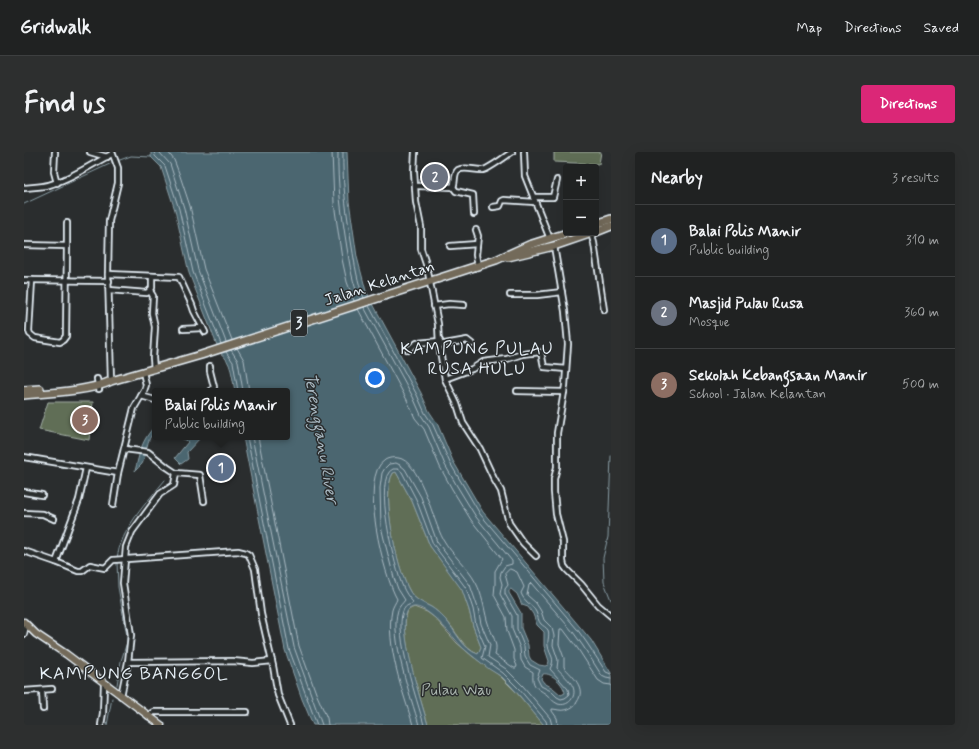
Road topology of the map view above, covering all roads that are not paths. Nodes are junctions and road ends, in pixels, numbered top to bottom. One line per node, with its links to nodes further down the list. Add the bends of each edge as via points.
1 (55, 152): 9 (street, via 54,172)
2 (90, 152): 7 (street)
3 (415, 152): 10 (street)
4 (512, 152): 11 (street, via 484,170 457,171)
5 (524, 152): 13 (street, via 525,176)
6 (112, 154): 7 (street); 33 (street, via 118,168 118,183 109,221)
7 (107, 157): 9 (street)
8 (557, 180): 13 (street, via 553,197)
9 (57, 182): 12 (street, via 48,186)
10 (416, 186): 11 (street); 39 (street, via 416,202 422,227 421,249)
11 (453, 187): 15 (street, via 456,191 474,195)
12 (24, 188)
13 (534, 200): 14 (street, via 504,200 500,206); 24 (street)
14 (493, 207)
15 (474, 214)
16 (611, 222): 18 (highway); 20 (highway)
17 (67, 223): 28 (street)
18 (599, 224)
19 (476, 230): 25 (street)
20 (599, 230)
21 (563, 235): 24 (highway, Jalan Kelantan / 3)
22 (583, 236): 30 (highway, Jalan Kelantan / 3)
23 (592, 236): 46 (street)
24 (550, 239): 27 (highway, Jalan Kelantan / 3)
25 (477, 244): 29 (street); 32 (street)
26 (24, 245): 28 (street)
27 (529, 245): 30 (highway, via 529,250); 31 (highway, Jalan Kelantan / 3)
28 (67, 246): 37 (street)
29 (450, 246)
30 (555, 246): 31 (highway, Jalan Kelantan / 3); 42 (street)
31 (496, 260): 32 (highway, Jalan Kelantan / 3)
32 (478, 266): 39 (highway, Jalan Kelantan / 3)
33 (108, 274): 34 (street); 38 (street)
34 (152, 276): 41 (street); 47 (street, via 181,278 204,330)
35 (24, 280): 36 (street)
36 (32, 280): 37 (street); 37 (street, via 30,334 35,338 60,342 66,336)
37 (67, 281): 38 (street)
38 (108, 281): 40 (street)
39 (430, 281): 45 (street); 52 (highway, Jalan Kelantan / 3)
40 (109, 290): 41 (street, via 143,293); 56 (street)
41 (150, 291): 52 (street, via 153,296 152,313 155,327)
42 (562, 292): 43 (street); 53 (street, via 568,344)
43 (510, 295)
44 (464, 305): 45 (street)
45 (434, 306): 48 (street)
46 (604, 310)
47 (183, 329)
48 (440, 343): 49 (street, via 467,340); 50 (street, via 417,343); 55 (street)
49 (472, 344)
50 (408, 350)
51 (210, 366): 58 (street)
52 (154, 369): 54 (highway, Jalan Kelantan / 3)
53 (566, 369): 55 (street, via 545,368 541,352 483,362); 62 (street)
54 (142, 372): 56 (highway, Jalan Kelantan / 3); 64 (street, via 146,385)
55 (445, 379): 79 (street, via 463,423 480,449 501,491 509,523)
56 (111, 381): 57 (highway, Jalan Kelantan / 3)
57 (98, 384): 59 (highway, Jalan Kelantan / 3); 61 (highway, Jalan Kelantan / 3)
58 (214, 388)
59 (24, 390)
60 (517, 391): 62 (street)
61 (56, 392): 63 (highway, Jalan Kelantan / 3); 65 (highway)
62 (564, 392): 82 (street, via 557,433 554,492 563,542 564,566 598,606)
63 (24, 395)
64 (141, 396): 66 (street); 67 (street, via 134,408)
65 (24, 399)
66 (152, 399)
67 (124, 449): 70 (street); 71 (street, via 148,452)
68 (24, 457): 69 (street)
69 (86, 468): 70 (street); 81 (street, via 79,500)
70 (118, 473): 75 (street)
71 (176, 473): 74 (street, via 200,475); 80 (street, via 174,485 160,494 132,532)
72 (24, 492): 73 (street)
73 (42, 494)
74 (204, 502)
75 (113, 505)
76 (24, 513): 77 (street, via 43,514)
77 (54, 519)
78 (24, 551): 81 (street)
79 (536, 556)
80 (124, 559): 81 (street, via 113,560 105,568 90,565 82,571); 85 (street, via 246,553 252,559 255,569 260,614); 86 (street, via 123,583 131,635)
81 (56, 562)
82 (611, 616)
83 (25, 624): 84 (street); 87 (main road)
84 (24, 634)
85 (272, 661): 86 (street); 97 (street, via 278,695)
86 (128, 662): 91 (street)
87 (104, 684): 91 (main road); 95 (street)
88 (52, 689): 89 (street)
89 (42, 690): 90 (street); 92 (street)
90 (24, 691)
91 (121, 696): 94 (main road)
92 (43, 709)
93 (247, 712): 94 (street, via 154,712)
94 (148, 716): 96 (main road)
95 (101, 725)
96 (161, 725)
97 (290, 725)

